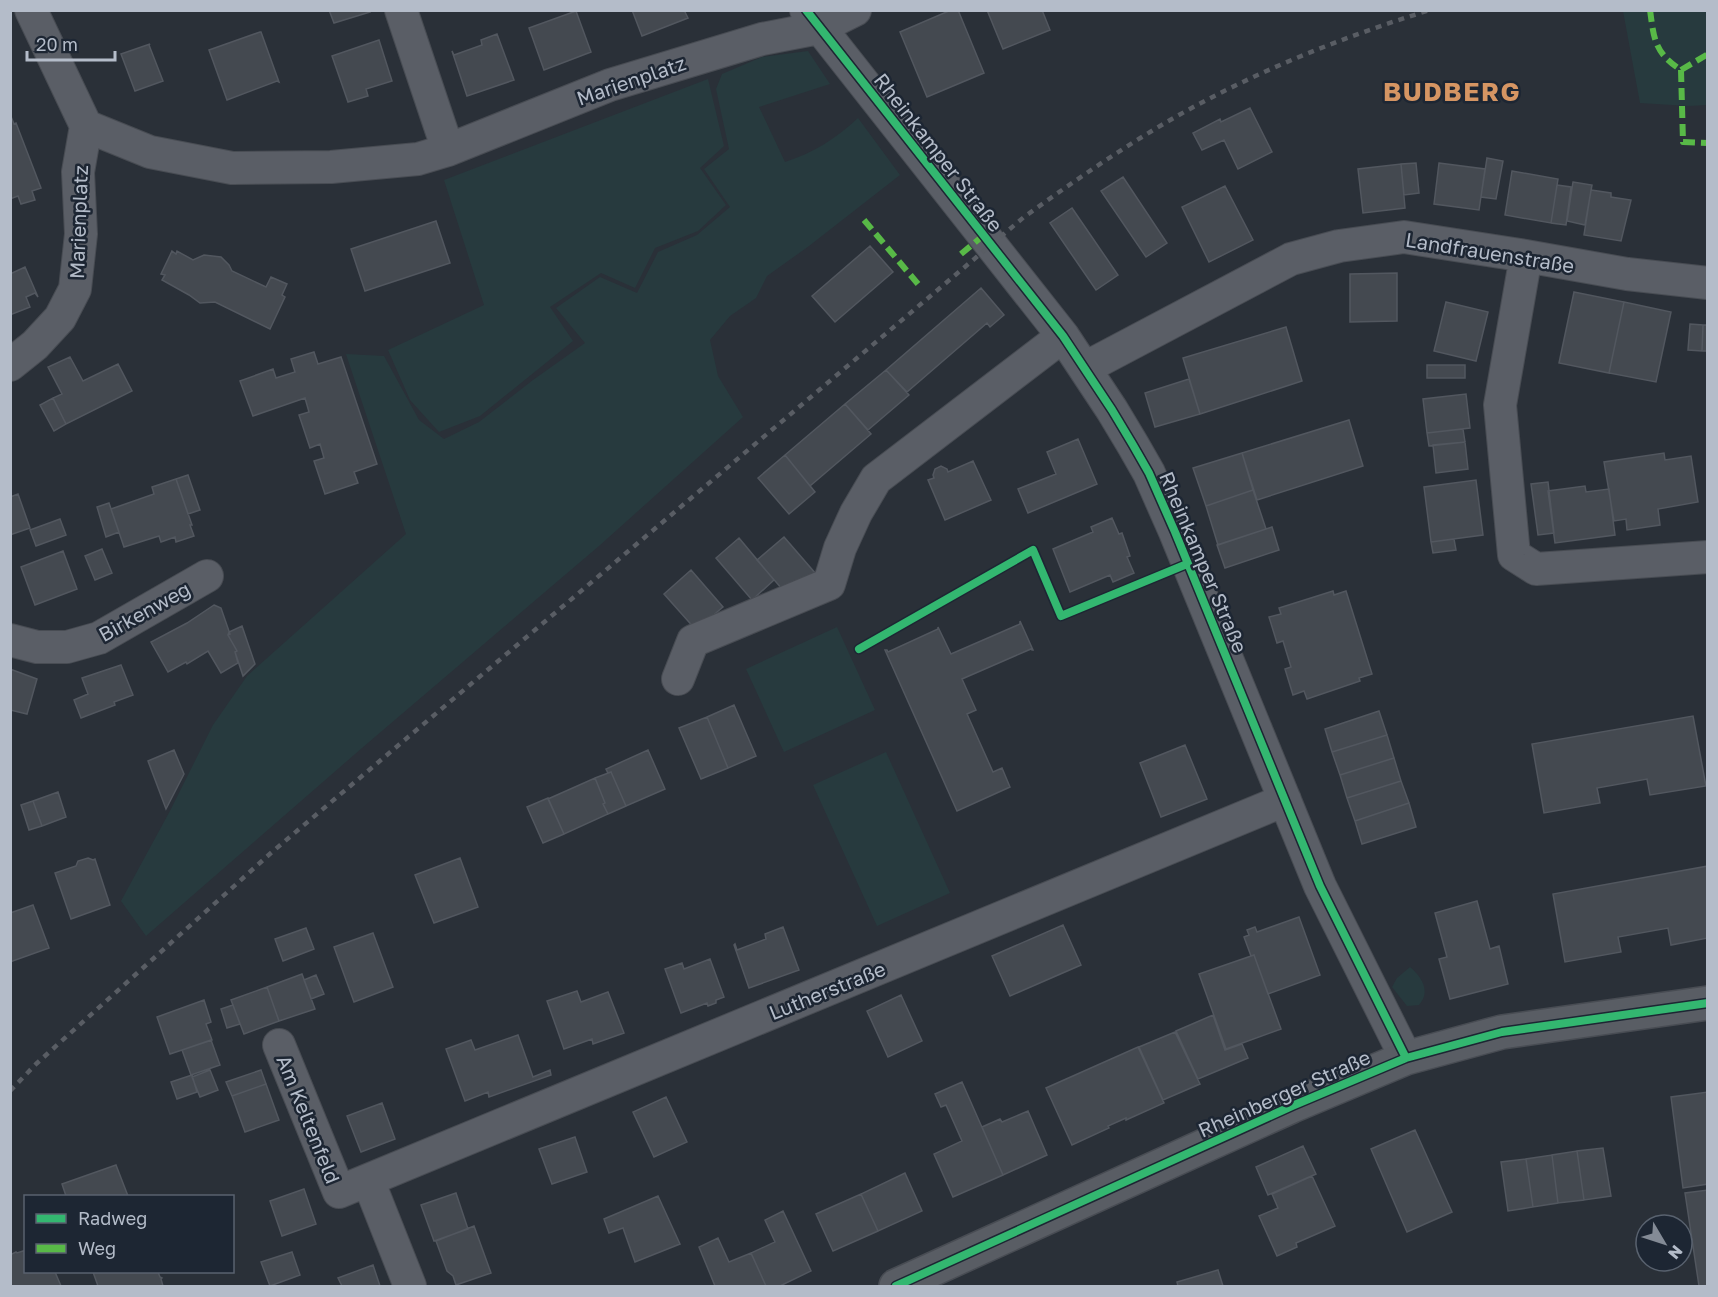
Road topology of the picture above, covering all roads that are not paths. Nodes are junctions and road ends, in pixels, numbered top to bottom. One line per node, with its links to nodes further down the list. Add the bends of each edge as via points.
1 (31, 10): 5 (street)
2 (401, 10): 6 (street)
3 (855, 10): 4 (street, Marienplatz)
4 (813, 19): 6 (street, Marienplatz, via 762,39 610,85); 9 (street, Rheinkamper Straße)
5 (86, 126): 6 (street, Marienplatz, via 150,152 232,168 331,167 418,159); 10 (street, Marienplatz, via 78,172 81,234 75,289 60,318)
6 (448, 150)
7 (1526, 256): 8 (street, Landfrauenstraße); 11 (street, Landfrauenstraße, via 1404,237 1339,246 1292,259); 12 (street, via 1500,405 1514,555 1536,569)
8 (1707, 283)
9 (1063, 336): 11 (street, Rheinkamper Straße); 15 (street, via 876,479 844,539 829,584 693,641)
10 (10, 365)
11 (1085, 368): 16 (street, Rheinkamper Straße, via 1133,445 1163,504)
12 (1707, 556)
13 (207, 576): 14 (street, Birkenweg, via 99,638 67,647 37,647)
14 (10, 640)
15 (678, 679)
16 (1285, 801): 19 (street, Rheinkamper Straße, via 1320,886); 20 (street, Lutherstraße)
17 (1707, 1003): 19 (main road, Rheinberger Straße, via 1502,1032)
18 (279, 1045): 20 (street, Am Keltenfeld, via 339,1192)
19 (1406, 1058): 22 (main road, Rheinberger Straße)
20 (368, 1180): 21 (street, Am Keltenfeld)
21 (410, 1287)
22 (896, 1287)

